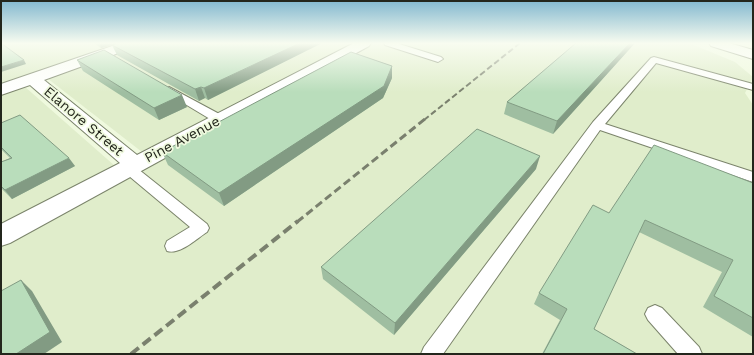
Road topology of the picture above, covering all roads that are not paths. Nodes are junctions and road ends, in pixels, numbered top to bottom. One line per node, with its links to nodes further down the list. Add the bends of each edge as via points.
1 (86, 60): 3 (street)
2 (333, 60): 7 (street, Pine Avenue)
3 (32, 79): 6 (street); 9 (street, Elanore Street)
4 (158, 84): 7 (lane)
5 (753, 87): 8 (lane, via 654,60)
6 (1, 90)
7 (219, 120): 9 (street, Pine Avenue)
8 (597, 125): 10 (lane); 14 (lane)
9 (131, 166): 11 (street, Pine Avenue); 12 (lane, via 200,228)
10 (753, 177)
11 (1, 236)
12 (172, 246)
13 (655, 314): 15 (lane)
14 (431, 354)
15 (692, 354)

